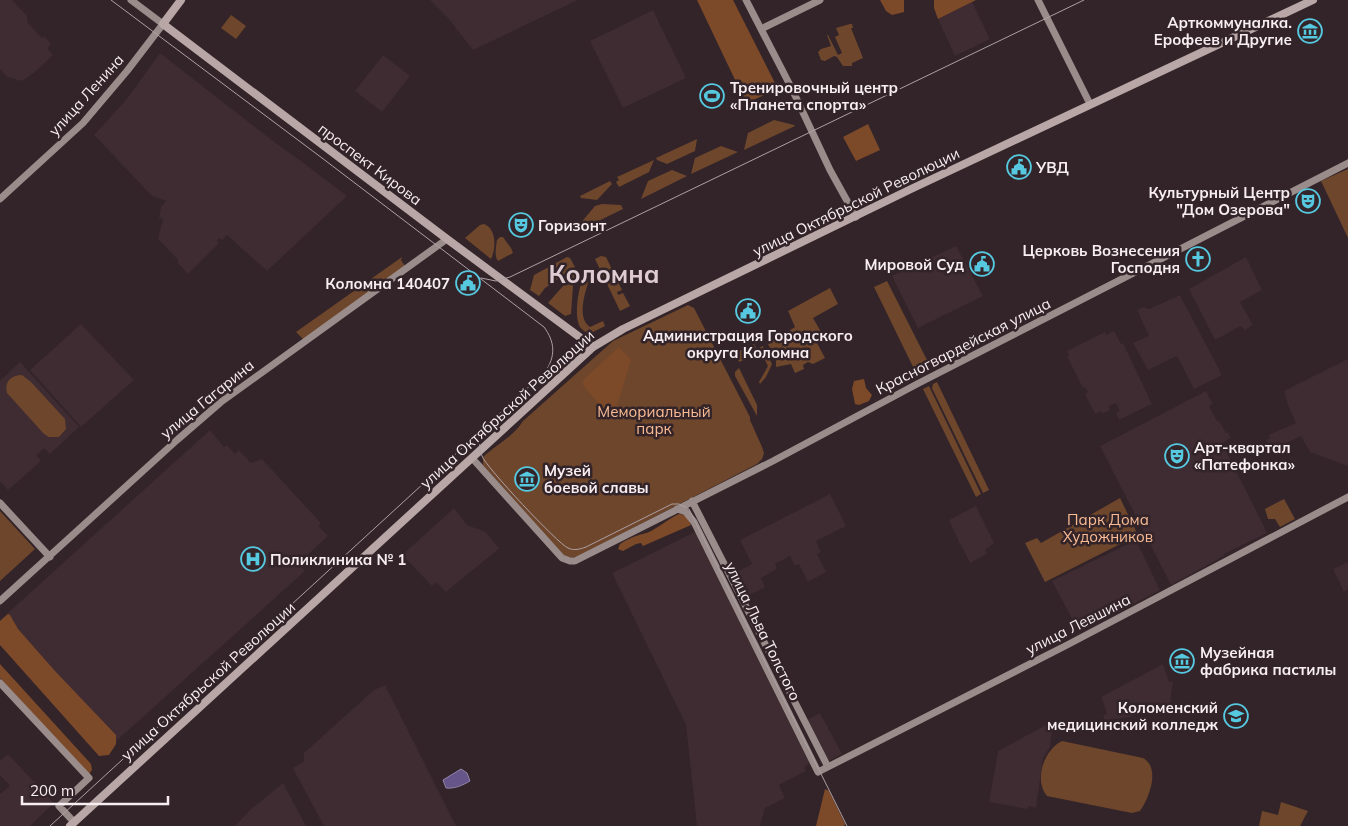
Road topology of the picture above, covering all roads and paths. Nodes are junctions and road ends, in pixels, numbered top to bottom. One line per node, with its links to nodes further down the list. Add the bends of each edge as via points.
1 (131, 0): 7 (street, проспект Кирова)
2 (181, 0): 7 (main road, улица Ленина)
3 (746, 0): 8 (street)
4 (820, 0): 8 (street)
5 (1038, 0): 9 (street)
6 (1313, 0): 9 (main road, улица Октябрьской Революции)
7 (163, 24): 11 (street, улица Ленина, via 83,124); 13 (main road, проспект Кирова)
8 (761, 29): 12 (street)
9 (1090, 104): 12 (main road, улица Октябрьской Революции)
10 (1348, 163): 17 (street, Красногвардейская улица)
11 (0, 199)
12 (856, 217): 14 (main road, улица Октябрьской Революции, via 623,329)
13 (447, 239): 14 (main road, проспект Кирова); 20 (street, улица Гагарина, via 237,388)
14 (593, 347): 15 (main road, улица Октябрьской Революции)
15 (472, 458): 19 (street, Красногвардейская улица, via 562,558 570,561); 25 (main road, улица Октябрьской Революции)
16 (1348, 496): 23 (street, улица Левшина, via 1069,644)
17 (692, 501): 19 (street, Красногвардейская улица); 23 (street, улица Льва Толстого)
18 (0, 503): 20 (street)
19 (677, 509): 24 (street, улица Льва Толстого, via 686,512 694,522)
20 (50, 557): 21 (street, улица Гагарина)
21 (0, 601)
22 (0, 683): 25 (street, via 89,778 60,806)
23 (828, 766): 24 (street, улица Левшина)
24 (818, 772)
25 (72, 824)

